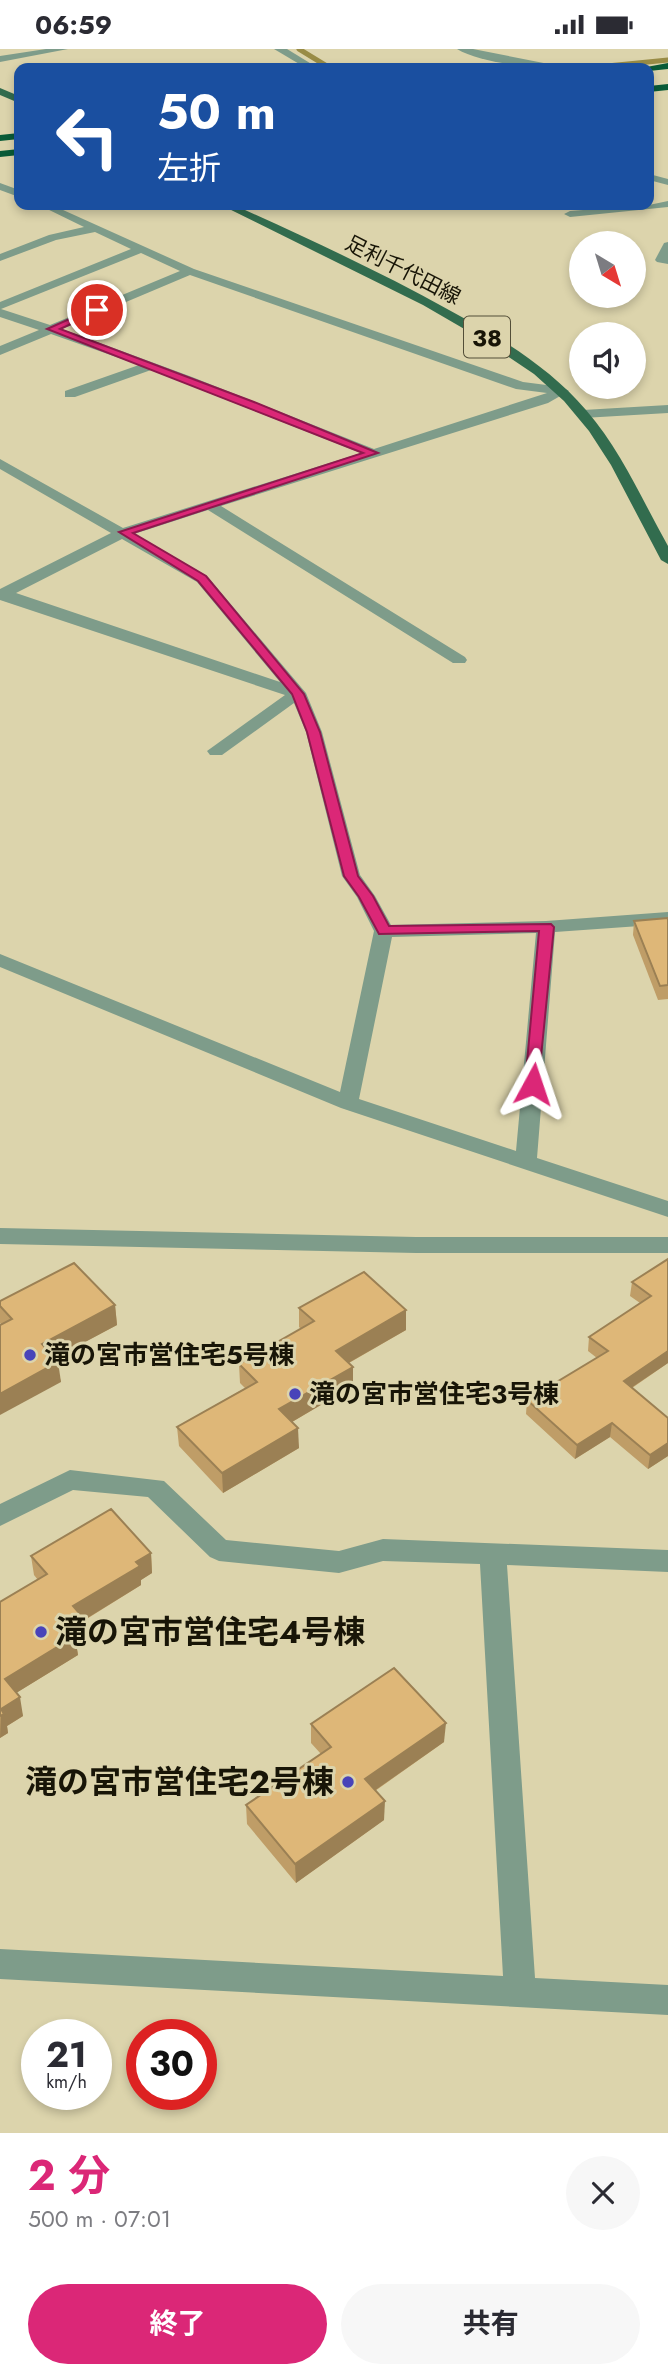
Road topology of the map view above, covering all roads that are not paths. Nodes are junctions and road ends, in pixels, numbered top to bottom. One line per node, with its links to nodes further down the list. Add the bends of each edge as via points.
1 (63, 49): 4 (street)
2 (279, 49): 5 (street)
3 (462, 49): 6 (street)
4 (0, 59)
5 (302, 63)
6 (530, 63)
7 (56, 210): 11 (street)
8 (236, 210): 22 (main road, 足利千代田線 / 38, via 408,292 498,343)
9 (625, 210): 10 (street)
10 (570, 214)
11 (98, 228): 13 (street); 14 (street, via 53,237)
12 (668, 245): 15 (street, via 661,260)
13 (141, 249): 16 (street); 17 (street)
14 (0, 258)
15 (668, 261)
16 (190, 271): 19 (street); 22 (street, via 521,386)
17 (0, 306)
18 (0, 313): 19 (street)
19 (51, 329): 20 (street); 21 (street)
20 (0, 351)
21 (149, 366): 23 (street); 26 (street)
22 (562, 391): 25 (main road, 足利千代田線 / 38); 26 (street)
23 (69, 394)
24 (668, 409): 25 (street)
25 (583, 414): 30 (main road, 足利千代田線 / 38, via 604,443)
26 (373, 453): 28 (street)
27 (0, 463): 29 (street)
28 (209, 505): 29 (street); 32 (street)
29 (124, 532): 31 (street); 33 (street, via 202,579)
30 (668, 560)
31 (1, 594): 33 (street)
32 (459, 660)
33 (298, 694): 34 (street); 37 (street, via 314,732 351,876)
34 (216, 751)
35 (668, 918): 36 (street)
36 (546, 927): 37 (street); 40 (street)
37 (384, 931): 39 (street)
38 (0, 960): 39 (street)
39 (348, 1103): 40 (street)
40 (526, 1162): 41 (street)
41 (668, 1209)
42 (0, 1236): 43 (street)
43 (668, 1245)
44 (0, 1516): 45 (street, via 70,1480 155,1488 219,1550 339,1562 383,1550)
45 (493, 1554): 46 (street); 48 (street)
46 (668, 1561)
47 (0, 1964): 48 (street)
48 (520, 1992): 49 (street)
49 (668, 2000)

